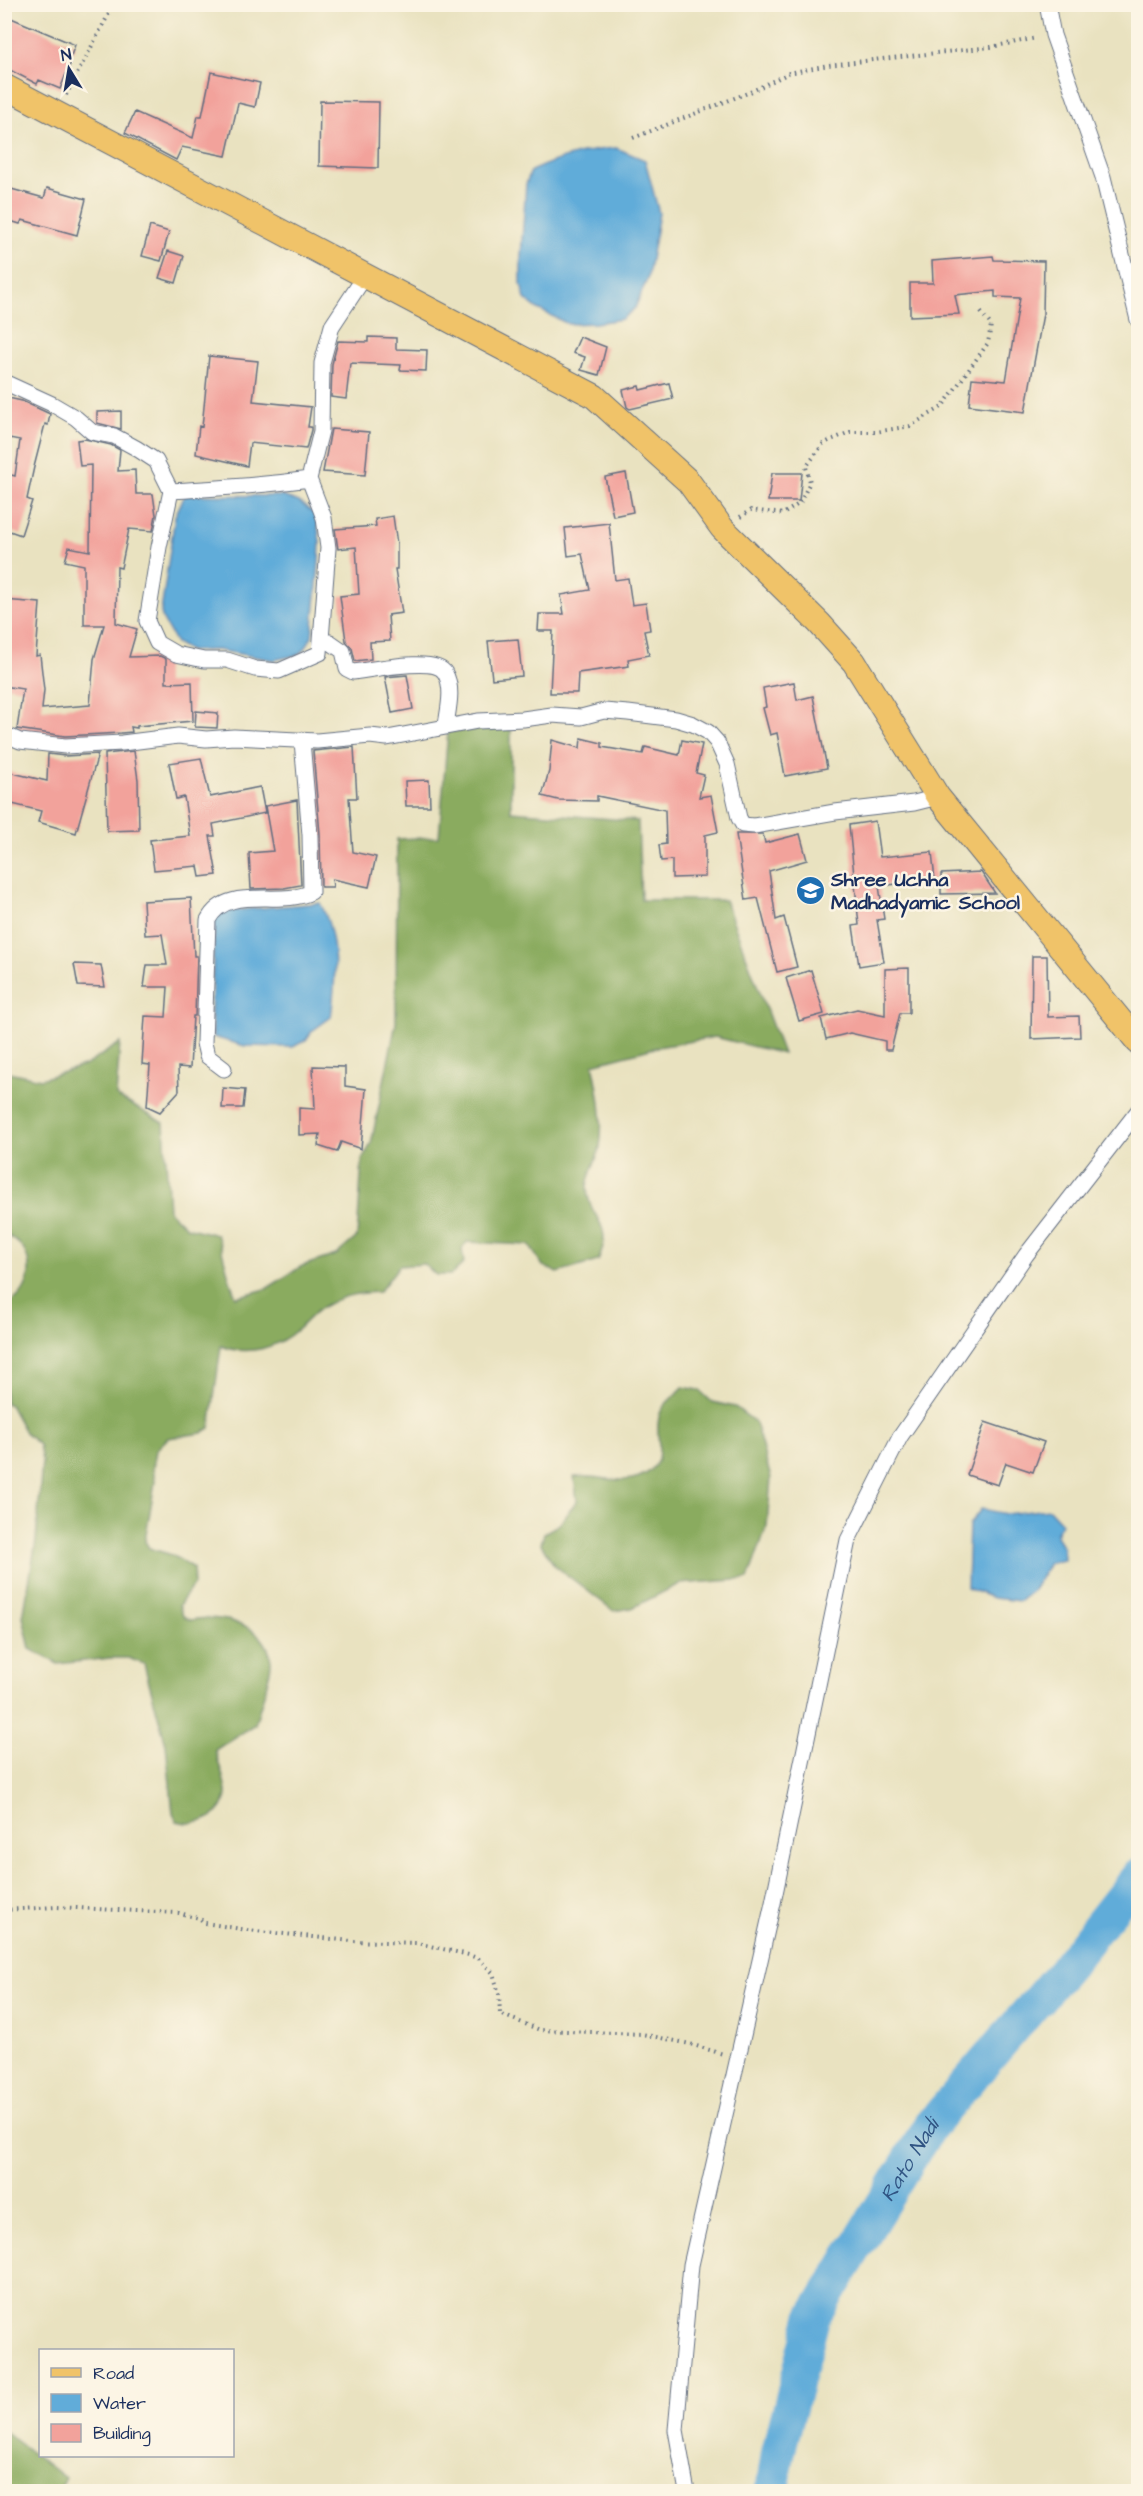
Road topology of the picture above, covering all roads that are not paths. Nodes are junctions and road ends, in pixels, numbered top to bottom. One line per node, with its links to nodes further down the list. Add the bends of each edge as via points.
1 (1047, 4): 4 (street, via 1053,35 1103,177)
2 (4, 86): 3 (main road)
3 (365, 276): 6 (street, via 332,326 322,363 321,431); 12 (main road, via 594,396 688,481 722,528 854,662)
4 (1138, 320)
5 (4, 382): 7 (street, via 52,404 92,432 114,436 156,461)
6 (309, 479): 7 (street, via 243,488); 8 (street, via 324,518 328,548)
7 (171, 491): 8 (street, via 147,621 157,643 176,654 279,671 320,653)
8 (321, 641): 9 (street, via 343,651 347,669 353,672 422,664 439,667 450,689)
9 (446, 725): 11 (street, via 387,738); 12 (street, via 552,715 581,717 604,711 693,724 717,742 727,764 742,825)
10 (4, 734): 11 (street, via 20,741 65,746 178,736)
11 (302, 741): 14 (street, via 310,835 310,892 219,905 208,920 204,1043 207,1056)
12 (938, 797): 13 (main road)
13 (1138, 1042)
14 (224, 1069)
15 (1138, 1111): 16 (street, via 1026,1255 900,1437 848,1540 773,1903 691,2265 676,2430)
16 (687, 2492)

